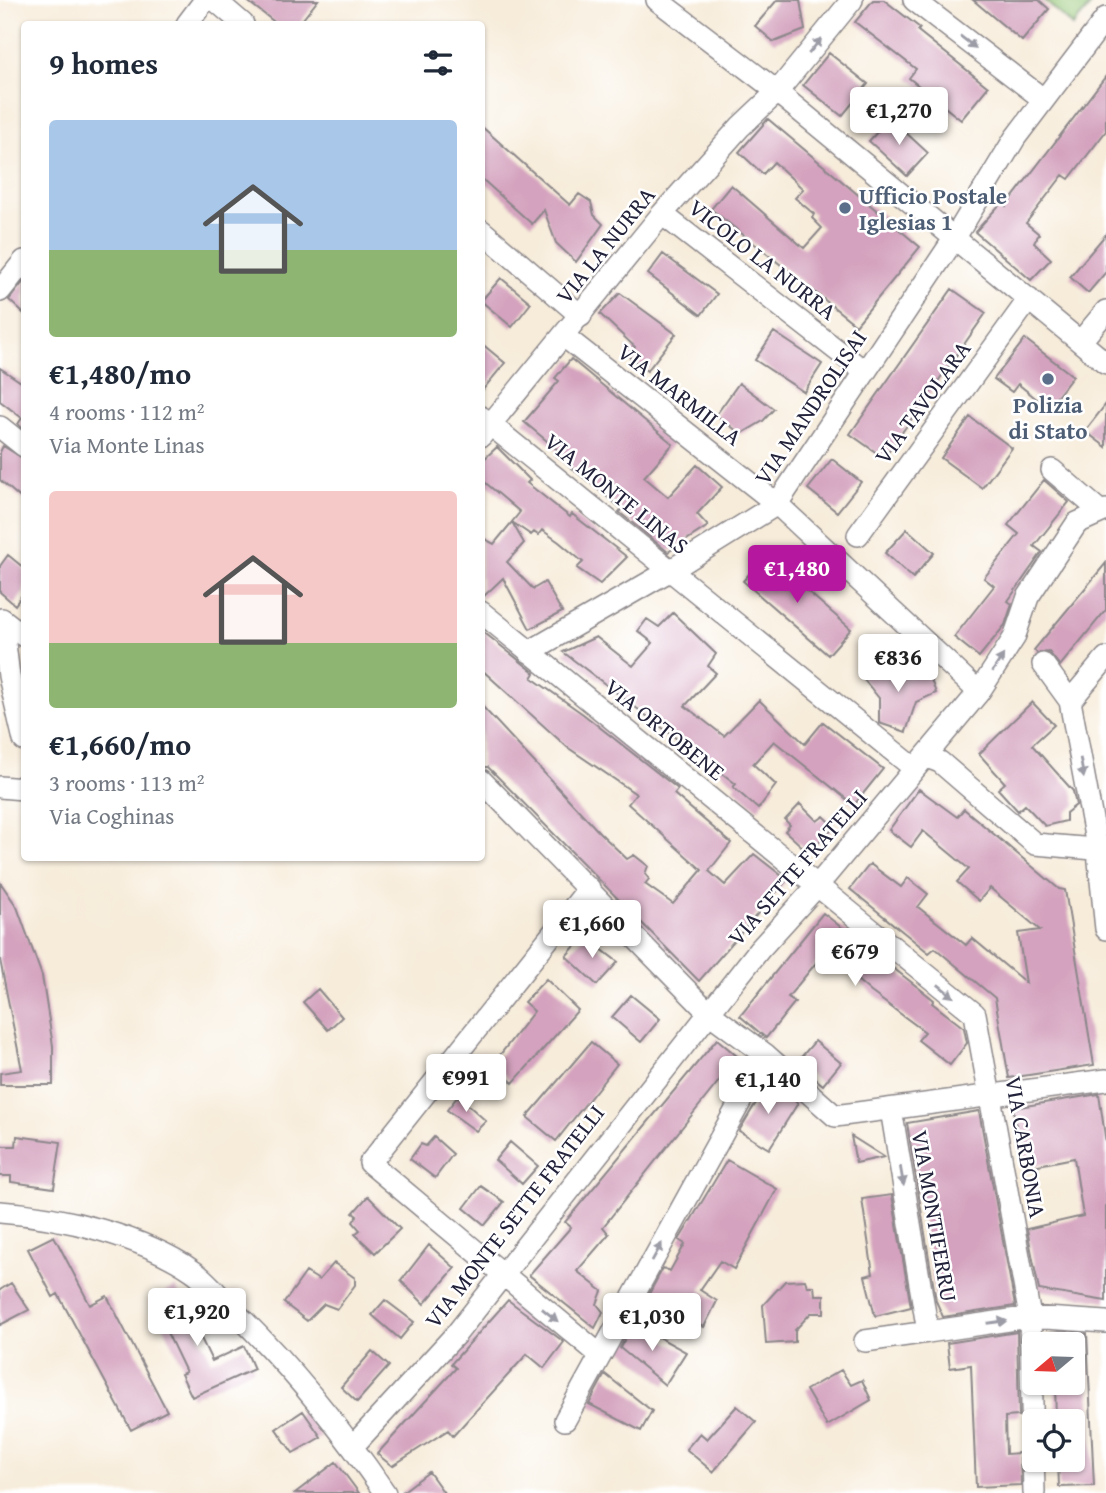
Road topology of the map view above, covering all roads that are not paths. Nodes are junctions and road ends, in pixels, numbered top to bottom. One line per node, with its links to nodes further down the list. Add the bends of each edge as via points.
1 (205, 0): 7 (street)
2 (215, 0): 8 (street)
3 (657, 0): 9 (street)
4 (852, 0): 9 (street, VIA LA NURRA, one-way to 4)
5 (914, 0): 10 (street, one-way to 10)
6 (1106, 18): 10 (street, VIA MANDROLISAI)
7 (189, 21)
8 (240, 21)
9 (771, 88): 11 (street, VIA LA NURRA); 13 (street)
10 (1042, 99): 13 (street, VIA MANDROLISAI)
11 (662, 214): 18 (street, VIA LA NURRA); 22 (street, VICOLO LA NURRA)
12 (485, 233): 18 (street)
13 (954, 239): 16 (street); 22 (street, VIA MANDROLISAI)
14 (21, 265): 15 (street)
15 (0, 291)
16 (1029, 299): 20 (street); 30 (street, VIA TAVOLARA)
17 (1106, 311): 20 (street)
18 (581, 316): 19 (street, VIA LA NURRA)
19 (565, 337): 23 (street, VIA LA NURRA); 28 (street, VIA MARMILLA)
20 (1081, 341): 21 (street)
21 (1106, 363)
22 (865, 372): 28 (street, VIA MANDROLISAI)
23 (485, 425)
24 (0, 427): 26 (street)
25 (485, 427): 31 (street, VIA MONTE LINAS)
26 (21, 444)
27 (1052, 470): 29 (street)
28 (777, 504): 31 (street, VIA MANDROLISAI); 37 (street, VIA MARMILLA)
29 (1103, 511): 37 (street, VIA SETTE FRATELLI, one-way to 29, via 1014,638 1028,597 1077,523)
30 (858, 535)
31 (670, 570): 34 (street, VIA MANDROLISAI); 40 (street, VIA MONTE LINAS)
32 (485, 615): 34 (street, VIA ORTOBENE)
33 (21, 634): 39 (street, via 2,619)
34 (530, 652): 45 (street, VIA ORTOBENE)
35 (1106, 658): 38 (street)
36 (1043, 664): 38 (street)
37 (979, 692): 40 (street, VIA SETTE FRATELLI)
38 (1070, 701): 44 (street, one-way to 44)
39 (21, 727)
40 (921, 762): 44 (street, VIA MONTE LINAS, via 940,762 1035,844); 45 (street, VIA SETTE FRATELLI)
41 (485, 784): 46 (street)
42 (0, 787): 43 (street)
43 (21, 789)
44 (1102, 851): 47 (street)
45 (817, 886): 48 (street, VIA SETTE FRATELLI); 51 (street, VIA CARBONIA, one-way to 51, via 975,1014)
46 (589, 888): 48 (street); 54 (street, via 370,1163)
47 (1106, 929)
48 (709, 1013): 49 (street); 54 (street, VIA MONTE SETTE FRATELLI)
49 (766, 1055): 52 (street, via 835,1116); 59 (street, one-way to 49)
50 (1106, 1080): 51 (street)
51 (990, 1095): 52 (street); 55 (street, VIA CARBONIA)
52 (891, 1109): 57 (street, VIA MONTIFERRU, one-way to 57)
53 (0, 1212): 61 (street, via 41,1214 124,1237 193,1271 279,1354)
54 (500, 1275): 59 (street, one-way to 59); 61 (street, VIA MONTE SETTE FRATELLI, via 457,1333)
55 (1030, 1317): 56 (street, VIA MONTIFERRU); 57 (street, VIA MONTIFERRU, one-way to 55); 63 (street, VIA CARBONIA)
56 (1106, 1322)
57 (928, 1332): 58 (street, VIA MONTIFERRU)
58 (865, 1341)
59 (600, 1355): 60 (street)
60 (565, 1420)
61 (353, 1446): 62 (street)
62 (384, 1493)
63 (1034, 1493)

